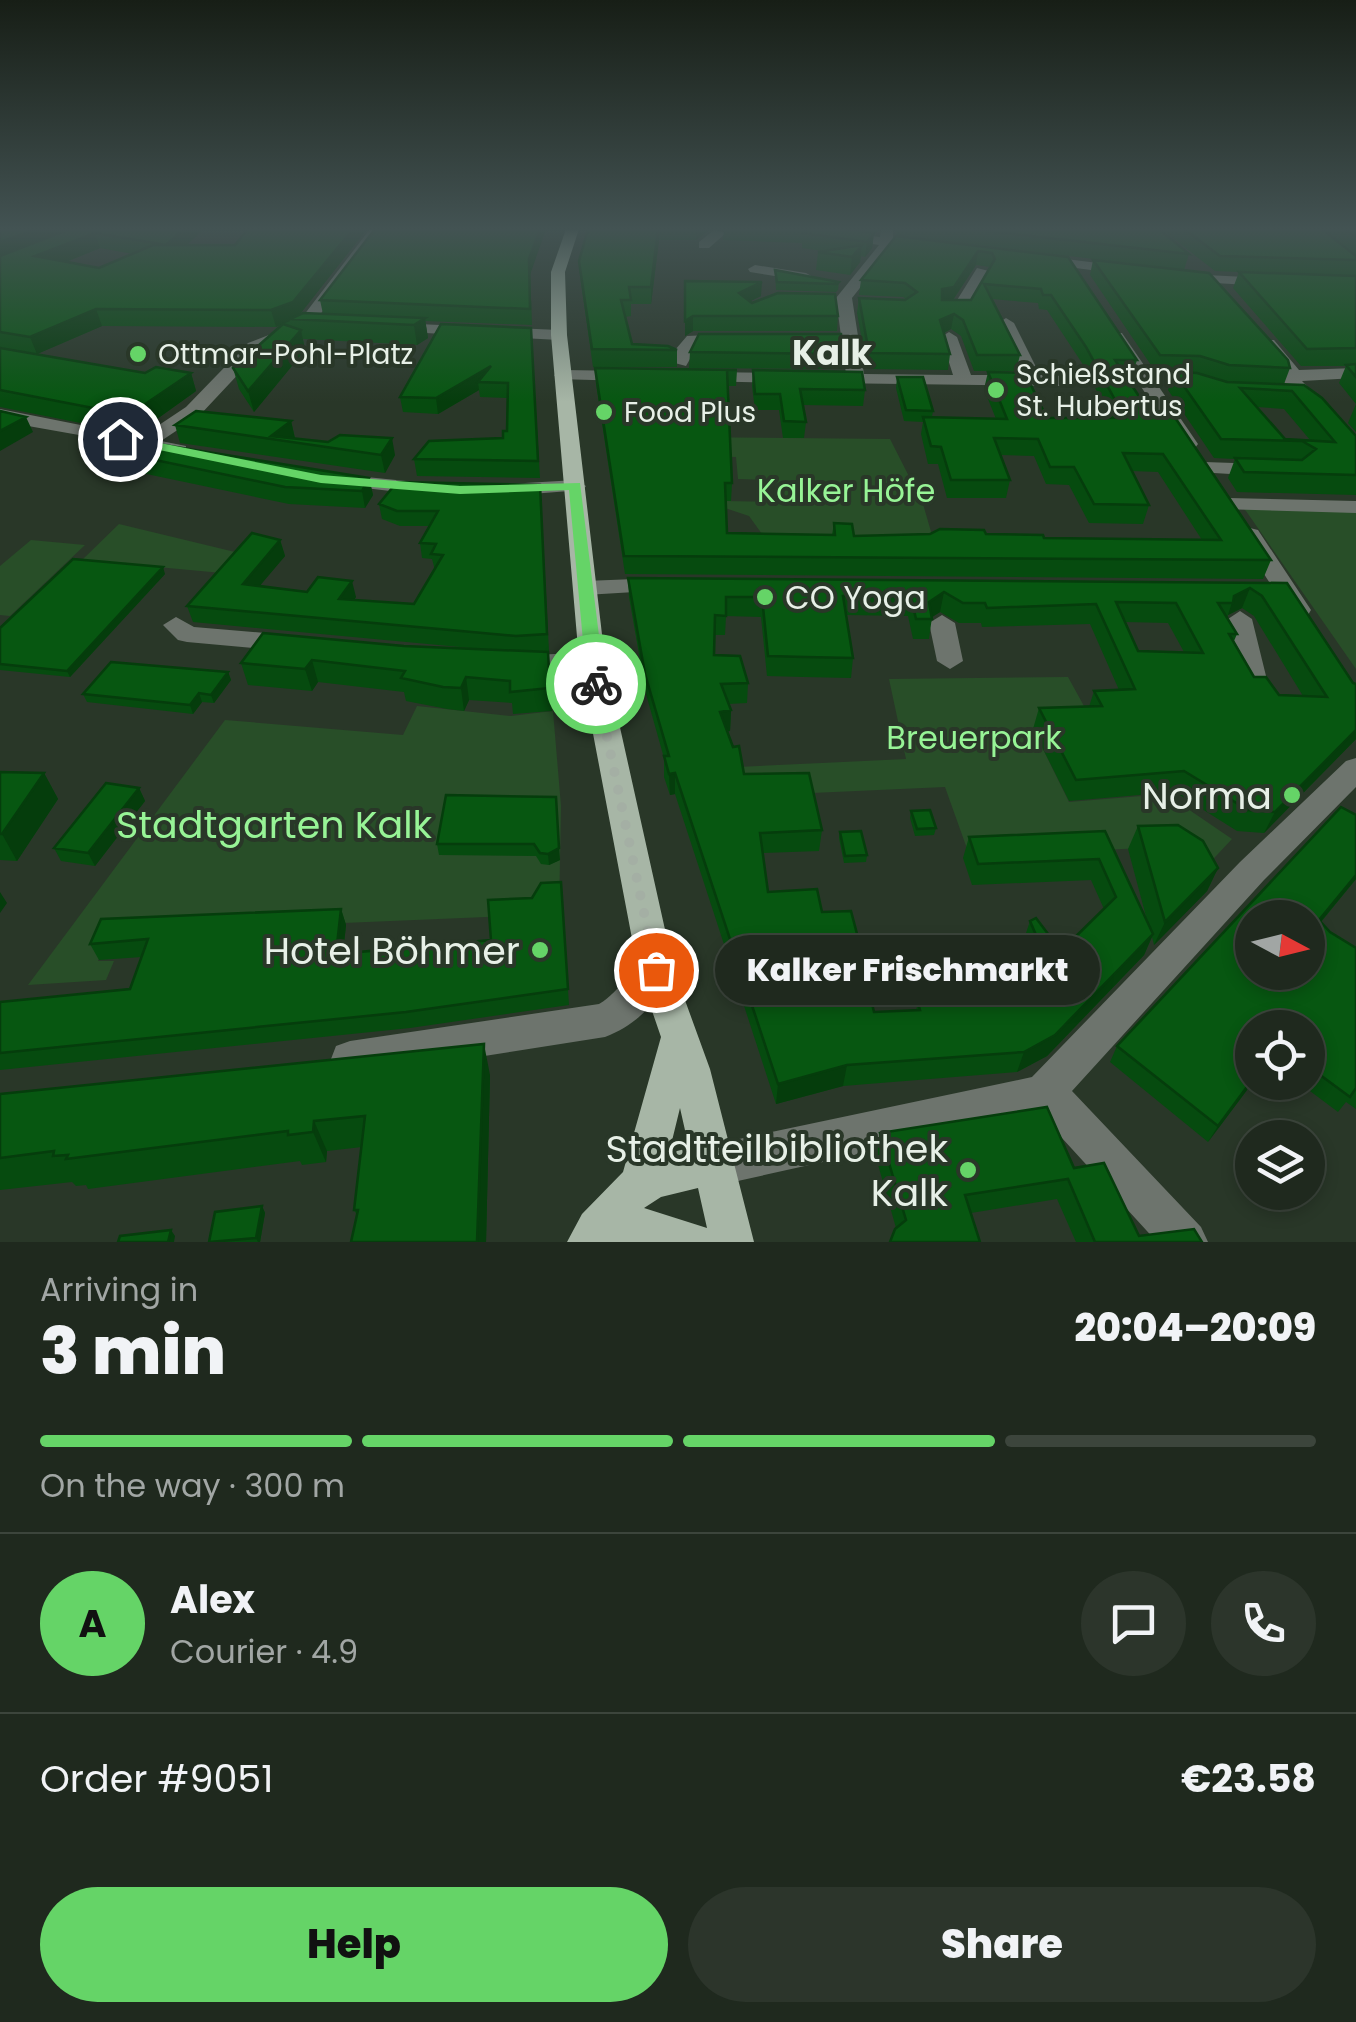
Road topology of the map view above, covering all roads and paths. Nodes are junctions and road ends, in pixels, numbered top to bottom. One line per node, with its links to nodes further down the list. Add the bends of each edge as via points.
1 (339, 287): 30 (street, via 315,324 254,347 193,411)
2 (558, 287): 13 (main road)
3 (845, 287): 7 (street)
4 (972, 287): 9 (street, via 959,310)
5 (1218, 287): 6 (street, via 1228,297)
6 (1266, 298)
7 (839, 302): 8 (street); 21 (street, via 841,340)
8 (865, 304)
9 (948, 309)
10 (1106, 321): 33 (street, via 1155,380)
11 (1006, 322): 23 (street)
12 (381, 328): 13 (street)
13 (559, 335): 19 (main road)
14 (1262, 336): 20 (street)
15 (948, 337): 22 (street)
16 (742, 340): 17 (street, via 693,340)
17 (680, 362)
18 (1356, 372): 20 (street)
19 (563, 374): 21 (street); 36 (main road)
20 (1294, 375): 26 (street)
21 (856, 379): 22 (street)
22 (964, 380): 23 (street)
23 (1033, 380): 24 (street)
24 (1064, 380)
25 (1273, 394): 26 (street)
26 (1303, 395): 27 (street)
27 (1324, 410): 28 (street); 31 (street)
28 (1356, 415)
29 (2, 421): 30 (street)
30 (144, 444): 32 (street)
31 (1356, 448)
32 (208, 456)
33 (1204, 468): 34 (street); 39 (street)
34 (1279, 470)
35 (321, 479): 37 (street)
36 (576, 486): 38 (street); 42 (main road)
37 (442, 490)
38 (478, 490)
39 (1228, 504): 40 (street); 44 (street)
40 (1356, 507)
41 (690, 586): 42 (street)
42 (585, 588): 50 (main road)
43 (1255, 592): 44 (street)
44 (1288, 592): 48 (street)
45 (1240, 619): 53 (street)
46 (942, 623): 51 (street)
47 (176, 625): 49 (street, via 187,634)
48 (1310, 625)
49 (311, 645)
50 (592, 660): 52 (street); 55 (main road)
51 (950, 661)
52 (499, 664)
53 (1254, 680)
54 (1356, 769): 58 (street)
55 (656, 970): 56 (main road); 57 (street, via 627,1008 605,1020)
56 (680, 1036): 59 (main road); 60 (main road)
57 (310, 1065)
58 (1046, 1091): 59 (street); 64 (street)
59 (715, 1165): 60 (main road); 63 (main road)
60 (641, 1182): 61 (main road)
61 (593, 1236): 62 (main road, via 654,1230)
62 (691, 1242)
63 (732, 1242)
64 (1186, 1242)

